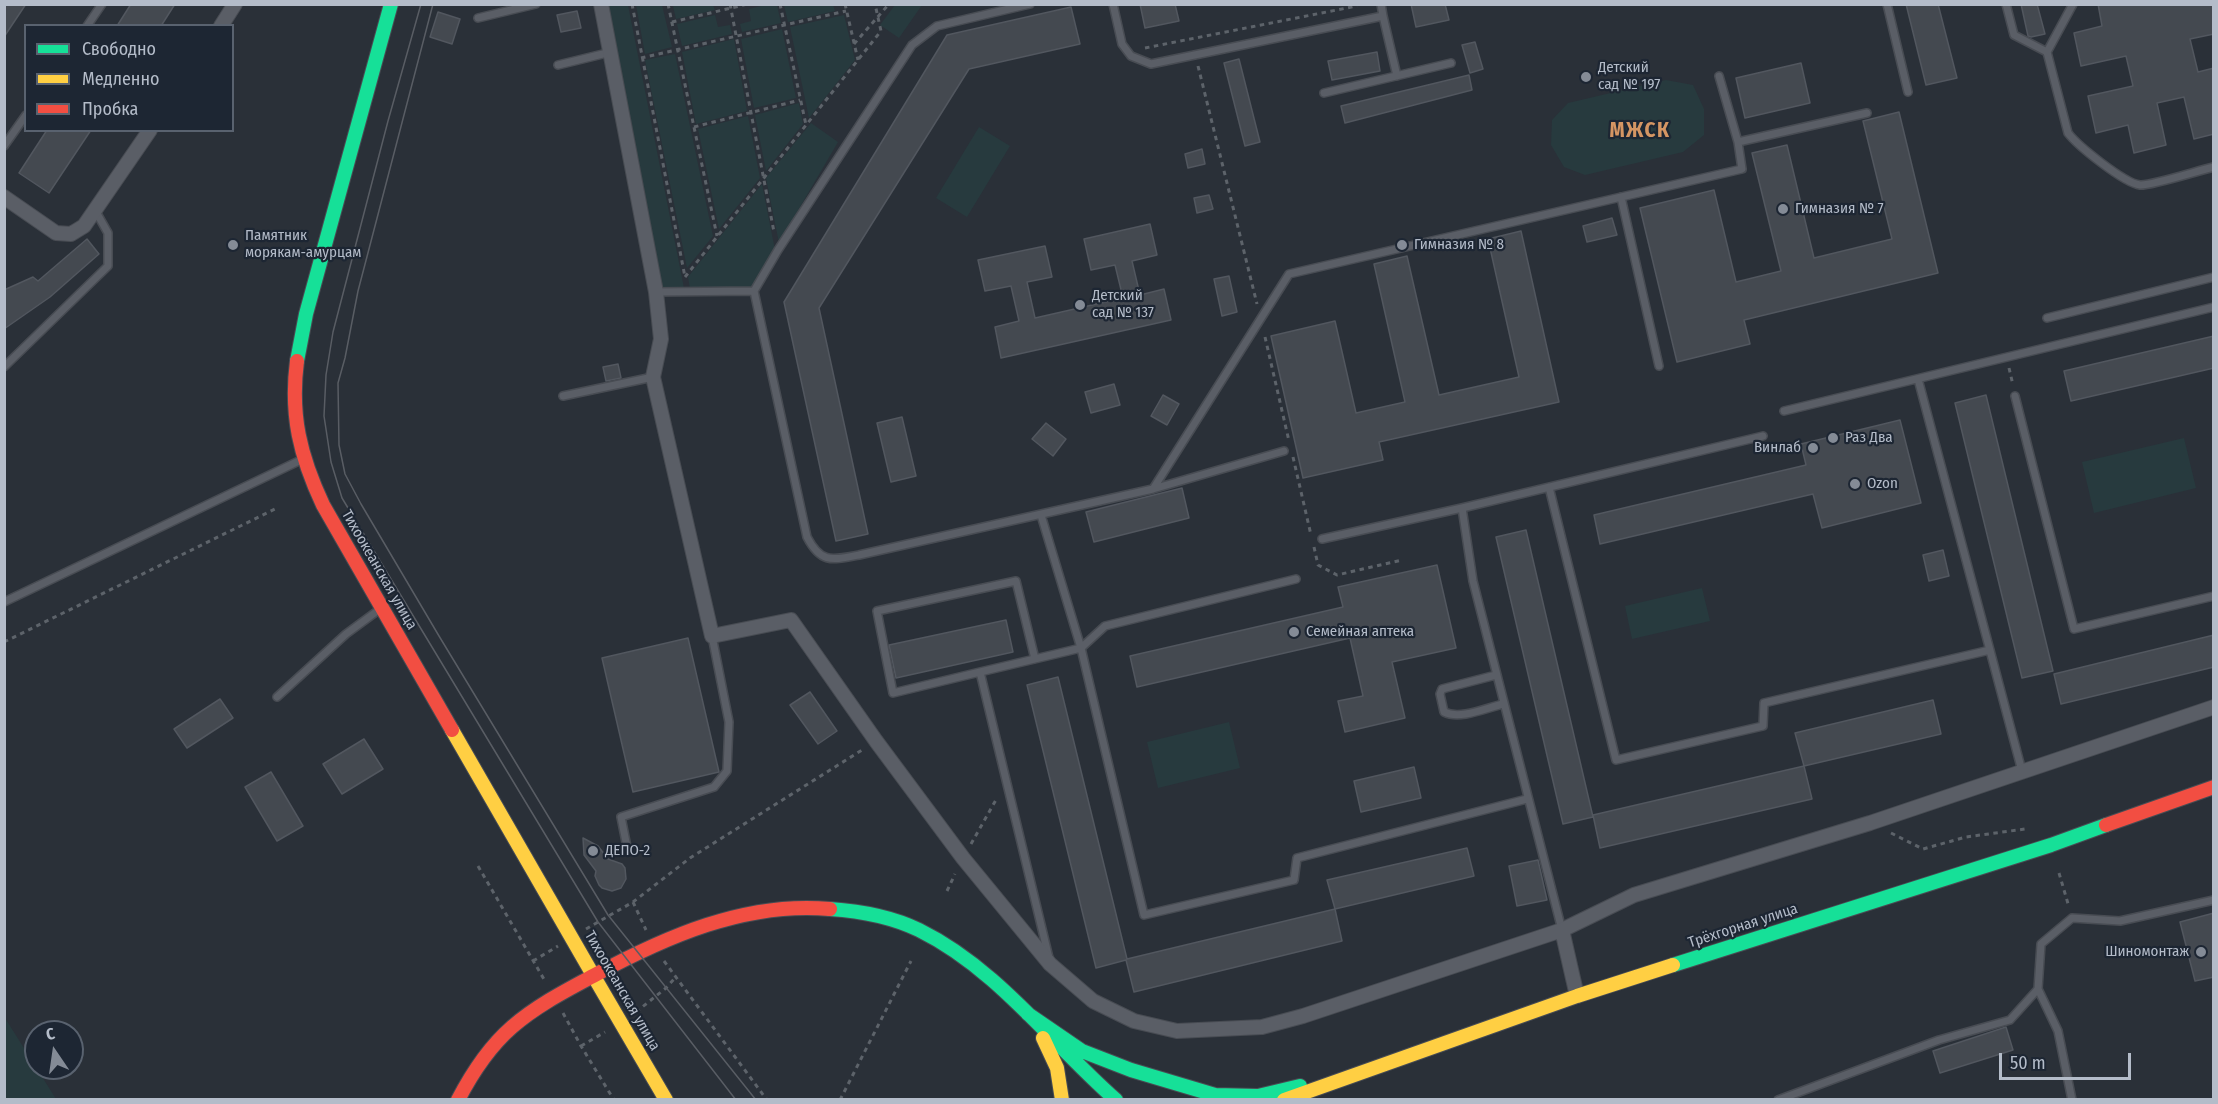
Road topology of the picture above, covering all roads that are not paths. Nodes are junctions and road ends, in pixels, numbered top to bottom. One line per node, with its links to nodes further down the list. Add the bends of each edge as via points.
1 (102, 4): 14 (lane)
2 (235, 4): 15 (street)
3 (391, 4): 47 (main road, Тихоокеанская улица, via 297,355 294,396)
4 (536, 4): 13 (lane)
5 (601, 4): 16 (street)
6 (1030, 4): 34 (lane, via 938,26 912,45)
7 (1113, 4): 12 (lane, via 1122,44 1131,56 1151,64)
8 (1381, 4): 12 (lane)
9 (1887, 4): 22 (lane)
10 (2006, 4): 17 (lane, via 2014,35)
11 (2073, 4): 17 (lane)
12 (1383, 16): 20 (lane)
13 (478, 18)
14 (88, 24)
15 (222, 24)
16 (610, 52): 19 (lane); 35 (street)
17 (2047, 52): 29 (lane, via 2068,133 2075,143 2127,180 2141,185)
18 (1451, 63): 20 (lane)
19 (558, 65)
20 (1397, 76): 23 (lane)
21 (1719, 76): 27 (lane)
22 (1908, 92)
23 (1324, 93)
24 (1867, 113): 27 (lane)
25 (24, 118): 28 (lane)
26 (149, 132): 32 (street)
27 (1737, 142): 31 (lane, via 1742,169)
28 (4, 146)
29 (2214, 167)
30 (4, 197): 32 (street, via 56,233 70,234 84,226)
31 (1621, 197): 38 (lane); 49 (lane, via 1289,274)
32 (95, 210): 39 (lane, via 108,233 108,266)
33 (2214, 277): 37 (lane)
34 (753, 291): 35 (lane); 51 (lane, via 807,537 814,551 826,559 842,558)
35 (656, 292): 40 (street, via 661,339)
36 (2214, 307): 41 (lane)
37 (2047, 318)
38 (1659, 366)
39 (4, 367)
40 (653, 377): 42 (lane); 57 (street)
41 (1918, 379): 44 (lane); 59 (lane)
42 (563, 396)
43 (2015, 396): 54 (lane, via 2074,629)
44 (1784, 411)
45 (1763, 436): 48 (lane)
46 (1288, 452): 49 (lane)
47 (303, 459): 55 (lane); 56 (main road, Тихоокеанская улица, via 322,506)
48 (1549, 487): 50 (lane); 59 (lane, via 1616,760 1763,726 1764,703)
49 (1153, 489): 51 (lane)
50 (1462, 508): 52 (lane); 62 (lane, via 1473,581)
51 (1041, 515): 58 (lane)
52 (1322, 539)
53 (1296, 579): 58 (lane, via 1105,626)
54 (2214, 596)
55 (4, 602)
56 (382, 608): 63 (lane, via 346,634); 73 (main road, Тихоокеанская улица)
57 (712, 636): 69 (lane, via 729,722 727,771 714,787 621,817); 72 (street, via 791,620 963,858)
58 (1081, 648): 60 (lane); 68 (lane, via 1144,915 1294,880 1297,858)
59 (1990, 650): 66 (lane)
60 (1035, 659): 61 (lane); 61 (lane, via 1016,580 877,611 893,693)
61 (980, 672): 72 (lane)
62 (1496, 675): 64 (lane); 64 (lane, via 1442,689 1444,712 1460,715)
63 (277, 697)
64 (1503, 704): 68 (lane)
65 (2214, 707): 66 (street)
66 (2022, 771): 71 (street, via 1870,823 1634,895)
67 (2214, 787): 75 (main road, Трёхгорная улица, via 2051,845)
68 (1527, 799): 71 (lane)
69 (627, 847)
70 (2214, 900): 74 (lane, via 2120,921 2072,918 2041,945)
71 (1562, 930): 72 (street, via 1262,1027 1177,1031 1134,1021 1093,1001); 75 (street)
72 (1050, 964)
73 (593, 975): 76 (main road, via 654,945 717,922 770,909 811,906 866,912 919,930 967,960); 78 (main road, via 512,1027 480,1063); 79 (main road, Тихоокеанская улица)
74 (2038, 989): 83 (lane, via 2010,1020 1939,1041); 84 (lane, via 2058,1031)
75 (1577, 996): 77 (main road, Трёхгорная улица)
76 (1028, 1014): 77 (main road, via 1082,1050 1131,1070 1215,1095 1258,1096); 80 (main road, via 1053,1053); 81 (main road)
77 (1368, 1071): 82 (main road, Трёхгорная улица)
78 (458, 1100)
79 (666, 1100)
80 (1062, 1100)
81 (1116, 1100)
82 (1284, 1100)
83 (1778, 1100)
84 (2072, 1100)

